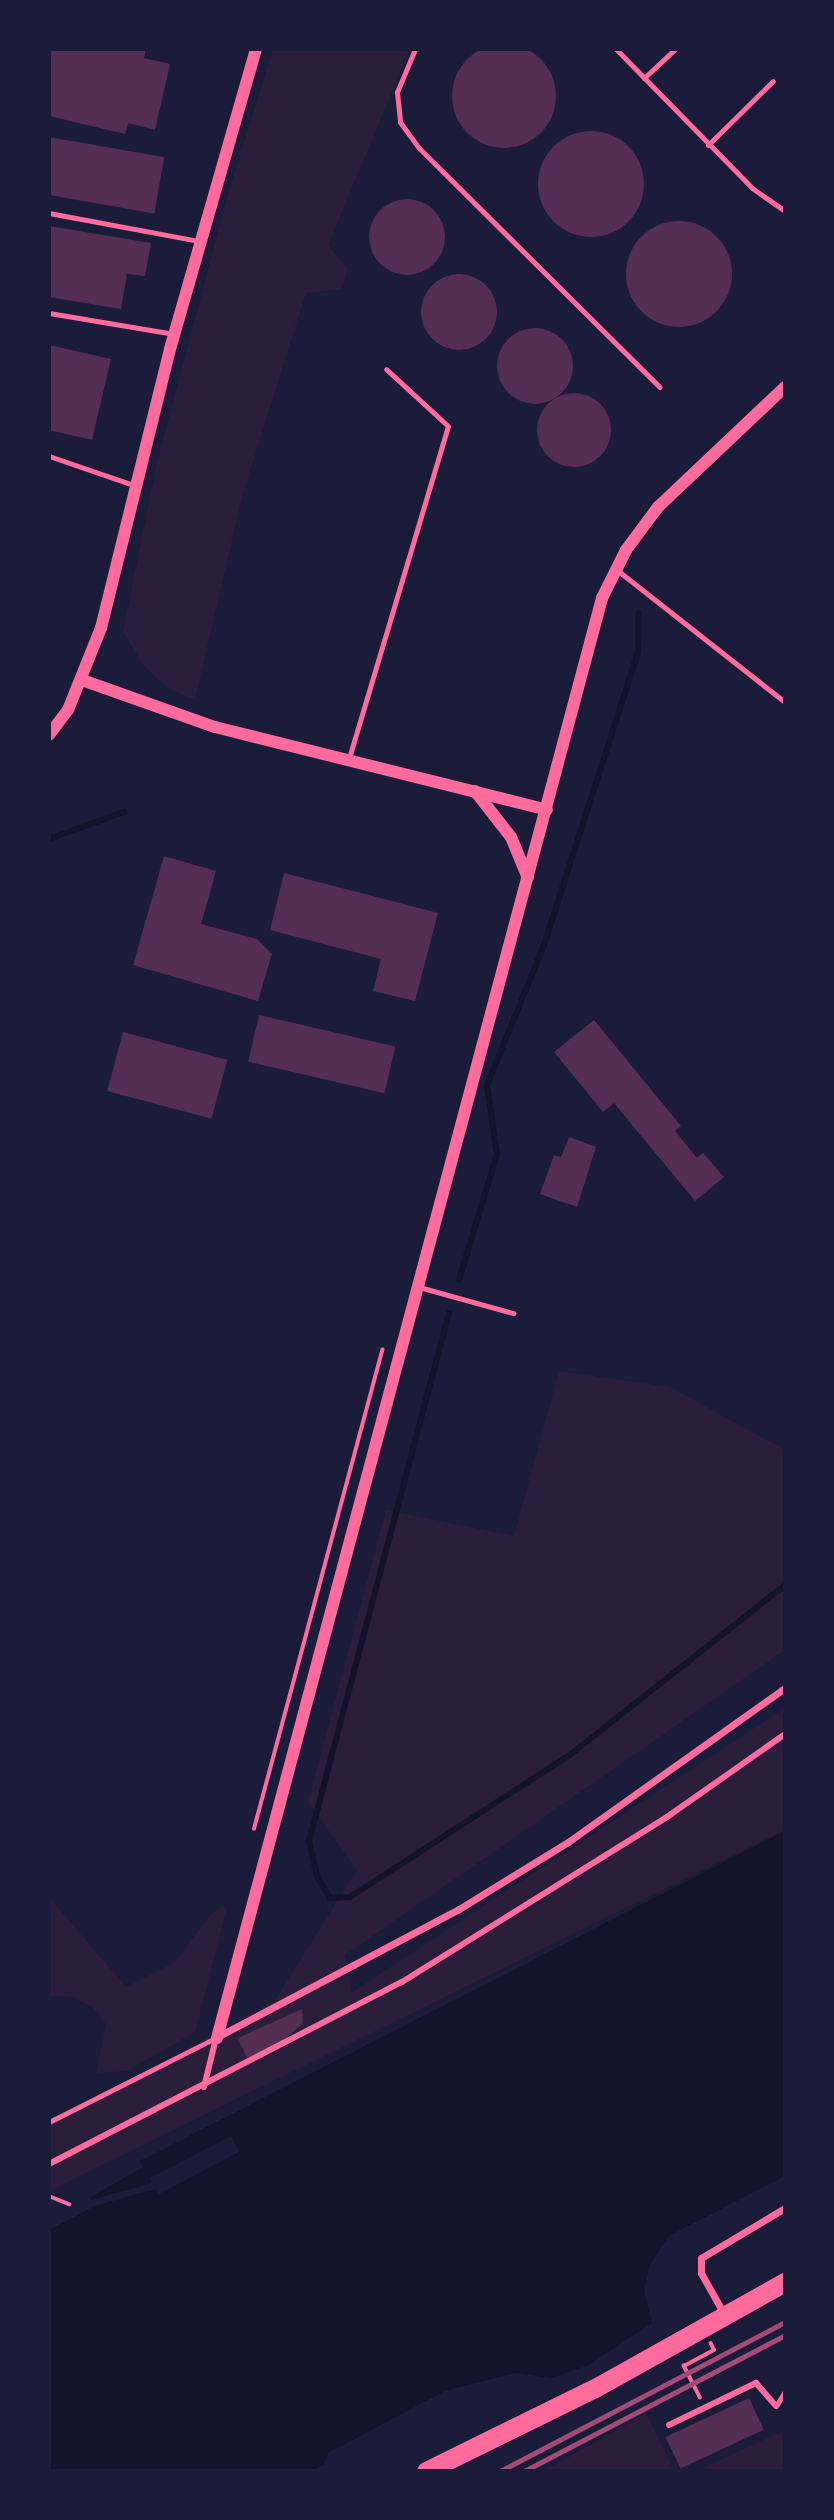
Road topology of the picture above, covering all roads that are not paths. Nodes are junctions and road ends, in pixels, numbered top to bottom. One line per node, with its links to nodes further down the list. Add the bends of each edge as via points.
1 (256, 49): 10 (street)
2 (415, 49): 14 (lane, via 397,92 400,122 419,148)
3 (616, 49): 5 (lane)
4 (675, 49): 5 (lane)
5 (644, 78): 7 (lane)
6 (773, 81): 7 (lane)
7 (708, 145): 8 (lane, via 752,188)
8 (785, 211)
9 (49, 213): 10 (lane)
10 (199, 241): 12 (street)
11 (49, 313): 12 (lane)
12 (174, 334): 17 (street)
13 (386, 369): 22 (lane, via 448,426)
14 (660, 387)
15 (785, 387): 18 (street, via 658,508)
16 (49, 456): 17 (lane)
17 (136, 486): 19 (street, via 108,601)
18 (617, 570): 20 (lane); 24 (street, via 602,598)
19 (82, 680): 21 (street); 22 (street, via 215,727)
20 (785, 702)
21 (49, 735)
22 (349, 758): 23 (street)
23 (475, 791): 24 (street); 25 (street, via 511,837)
24 (547, 810): 25 (street)
25 (528, 878): 26 (street)
26 (416, 1286): 27 (lane); 30 (street)
27 (513, 1313)
28 (785, 1688): 30 (street, via 568,1842 459,1909)
29 (785, 1734): 31 (street, via 667,1817 512,1916 317,2030)
30 (216, 2038): 31 (street); 32 (lane)
31 (204, 2087): 33 (street)
32 (49, 2122)
33 (49, 2164)
34 (785, 2208): 36 (street, via 701,2258 701,2273)
35 (785, 2282): 36 (highway)
36 (724, 2314): 40 (highway, via 594,2388)
37 (785, 2391): 38 (lane)
38 (776, 2406): 39 (street, via 756,2383)
39 (669, 2425)
40 (426, 2471)

